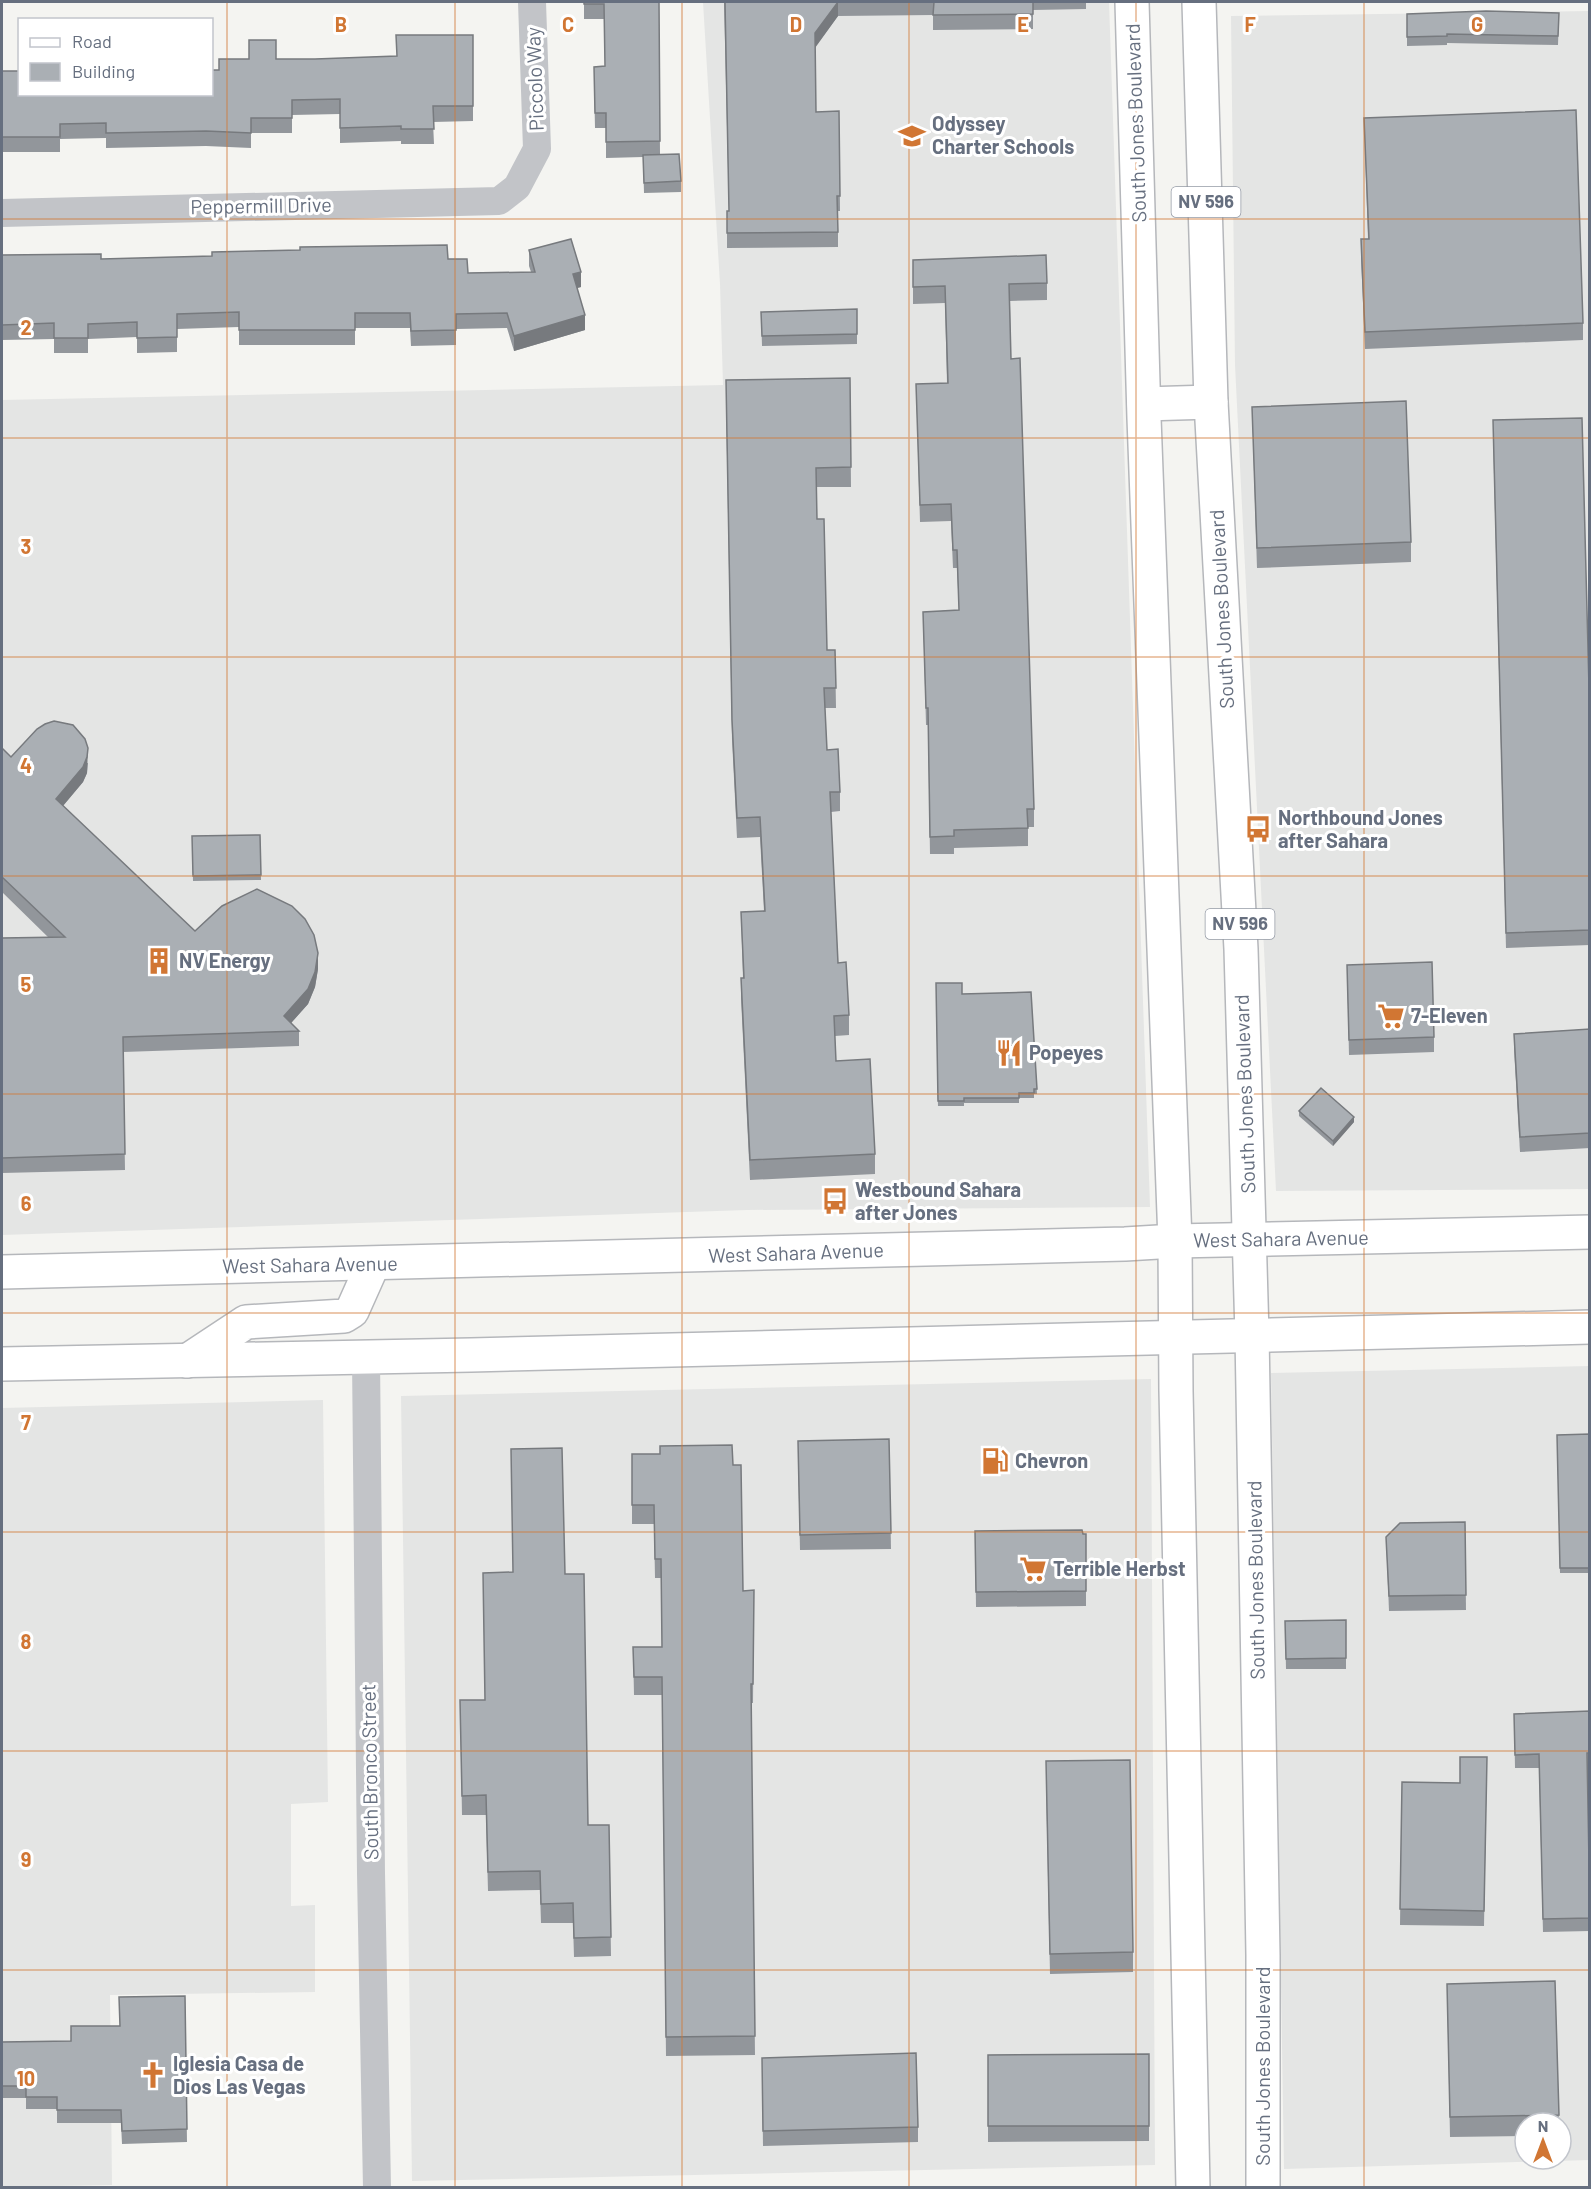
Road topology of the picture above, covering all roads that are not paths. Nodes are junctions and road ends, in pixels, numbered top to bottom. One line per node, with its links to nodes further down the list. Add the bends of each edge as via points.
1 (532, 2): 4 (street, Piccolo Way, via 537,149)
2 (1132, 2): 7 (main road, South Jones Boulevard)
3 (1199, 2): 6 (main road, South Jones Boulevard / NV 596)
4 (517, 187): 5 (street, Peppermill Drive, via 499,201)
5 (2, 213)
6 (1211, 402): 7 (main road); 10 (main road, South Jones Boulevard / NV 596, via 1241,949)
7 (1144, 404): 9 (main road, South Jones Boulevard)
8 (1590, 1232): 10 (main road, West Sahara Avenue)
9 (1175, 1240): 10 (main road, West Sahara Avenue); 11 (main road, West Sahara Avenue); 15 (main road, South Jones Boulevard)
10 (1249, 1240): 14 (main road, South Jones Boulevard / NV 596)
11 (373, 1264): 12 (main road, West Sahara Avenue); 17 (main road, via 352,1311 344,1316 246,1322)
12 (2, 1272)
13 (1590, 1327): 14 (main road)
14 (1252, 1335): 15 (main road); 21 (main road, South Jones Boulevard, via 1263,1943)
15 (1175, 1336): 16 (main road); 20 (main road, South Jones Boulevard)
16 (366, 1357): 17 (main road); 19 (street, South Bronco Street)
17 (187, 1361): 18 (main road)
18 (2, 1364)
19 (377, 2187)
20 (1193, 2187)
21 (1263, 2187)

